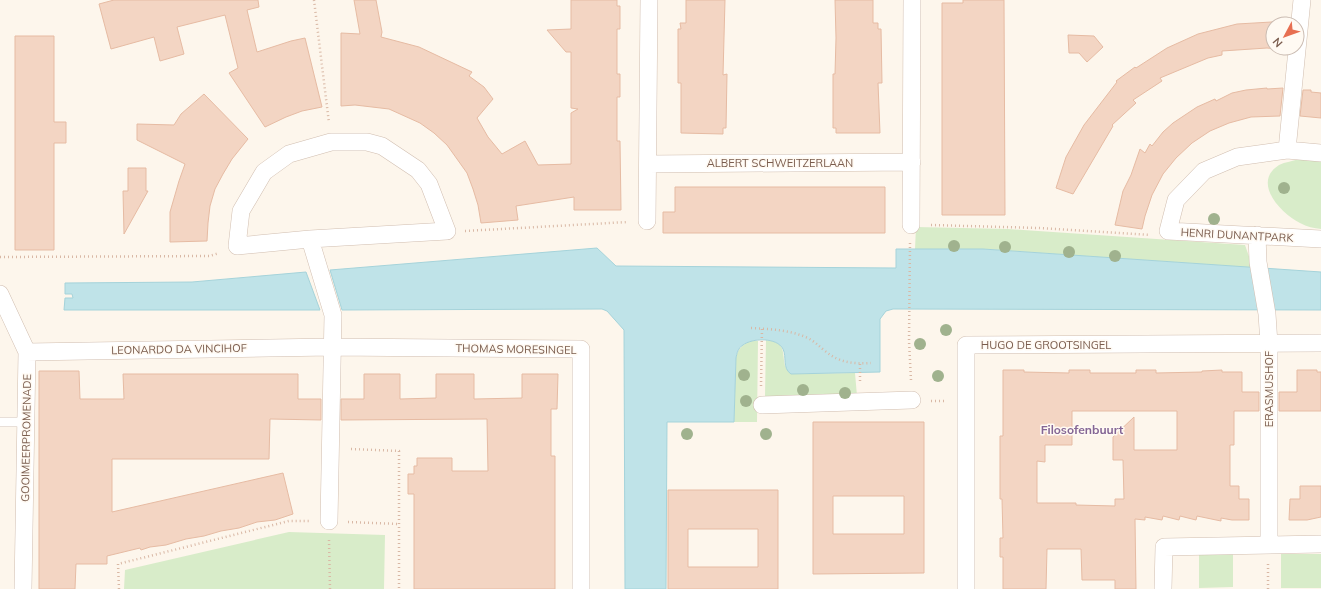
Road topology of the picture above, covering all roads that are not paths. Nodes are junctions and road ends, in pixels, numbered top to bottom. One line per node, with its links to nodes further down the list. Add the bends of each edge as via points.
1 (649, 0): 7 (street)
2 (912, 0): 6 (street)
3 (1302, 0): 4 (street)
4 (1287, 150): 5 (street, HENRI DUNANTPARK); 10 (street, HENRI DUNANTPARK, via 1237,157 1204,171 1176,200 1168,232)
5 (1321, 153)
6 (912, 162): 7 (street, ALBERT SCHWEITZERLAAN); 9 (street)
7 (648, 164): 8 (street)
8 (647, 221)
9 (911, 225)
10 (1257, 235): 12 (street, HENRI DUNANTPARK); 15 (street, ERASMUSHOF, via 1258,262 1267,314)
11 (310, 239): 11 (street, via 447,231 429,184 418,170 382,146 367,142 331,142 289,154 264,172 241,211 237,246); 16 (street, via 332,315)
12 (1321, 239)
13 (0, 294): 17 (street, GOOIMEERPROMENADE)
14 (1321, 343): 15 (street, HUGO DE GROOTSINGEL)
15 (1268, 344): 23 (street, ERASMUSHOF); 27 (street, HUGO DE GROOTSINGEL, via 966,345)
16 (331, 347): 17 (street, LEONARDO DA VINCIHOF); 22 (street); 26 (street, THOMAS MORESINGEL, via 581,349)
17 (27, 352): 21 (street, GOOIMEERPROMENADE)
18 (912, 400): 19 (street)
19 (762, 405)
20 (0, 422): 21 (lane)
21 (25, 422): 25 (street, GOOIMEERPROMENADE)
22 (329, 521)
23 (1269, 544): 24 (street); 28 (street, via 1164,546)
24 (1321, 544)
25 (23, 589)
26 (581, 589)
27 (966, 589)
28 (1163, 589)

